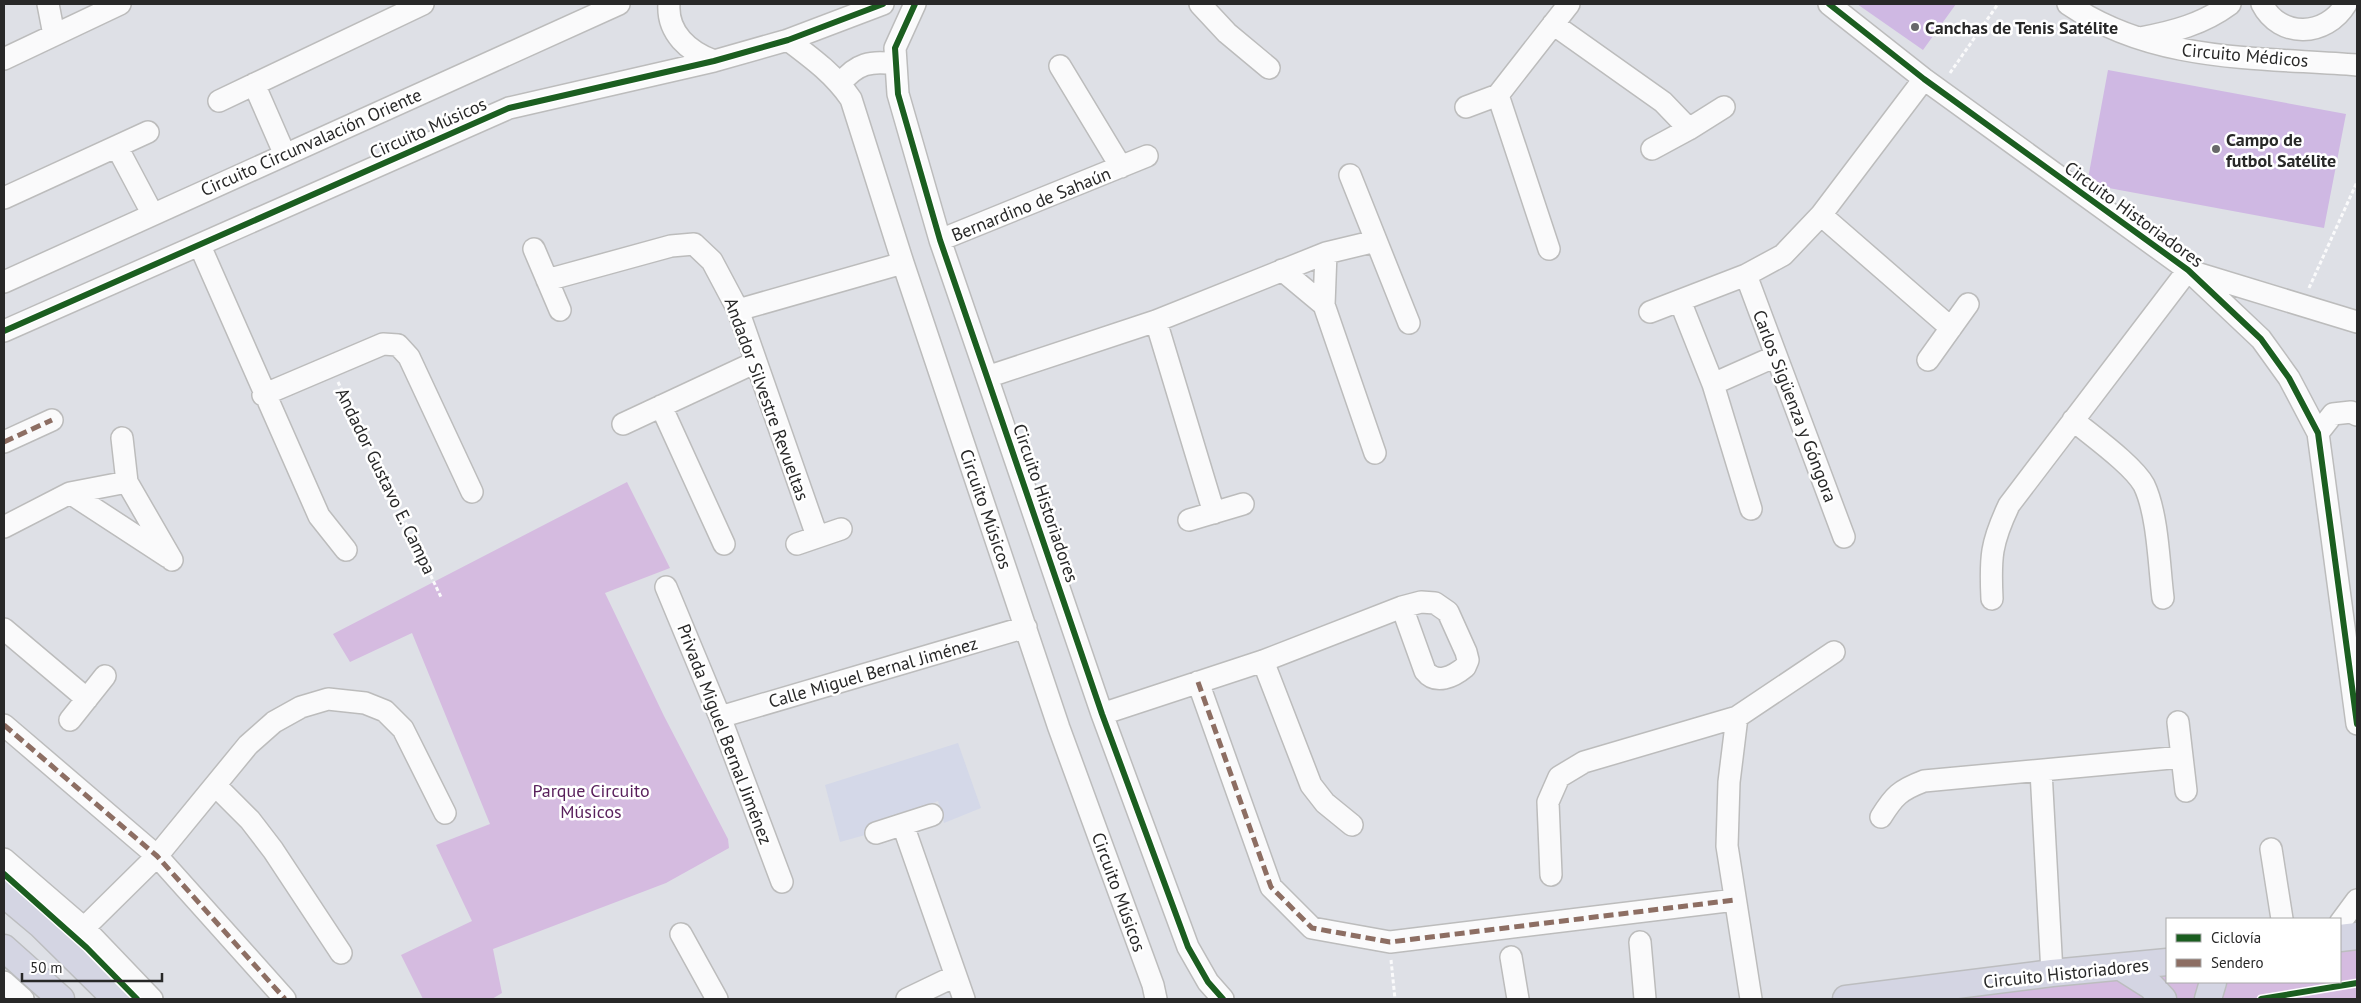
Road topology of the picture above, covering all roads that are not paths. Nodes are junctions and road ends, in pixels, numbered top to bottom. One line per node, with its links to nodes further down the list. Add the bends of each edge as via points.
1 (48, 4): 16 (street)
2 (120, 4): 16 (street)
3 (423, 4): 25 (street)
4 (619, 4): 36 (street, Circuito Circunvalación Oriente)
5 (669, 4): 20 (street, via 671,24 682,42 702,57)
6 (884, 4): 18 (street, Circuito Músicos)
7 (915, 4): 21 (street, Circuito Historiadores, via 895,48)
8 (1200, 4): 24 (street, via 1227,33)
9 (1569, 4): 15 (street)
10 (1829, 4): 27 (street, Circuito Historiadores)
11 (2068, 4): 17 (street, Circuito Médicos, via 2089,18)
12 (2230, 4): 17 (street, via 2196,23)
13 (2262, 4): 14 (street, via 2271,16 2288,28 2305,30 2329,22)
14 (2346, 4)
15 (1553, 24): 28 (street); 32 (street, via 1663,102)
16 (54, 35): 19 (street)
17 (2135, 39): 22 (street, Circuito Médicos, via 2190,53)
18 (788, 40): 20 (street, Circuito Músicos); 26 (street, Circuito Músicos)
19 (4, 59)
20 (714, 61): 45 (street, Circuito Músicos, via 509,108)
21 (894, 64): 26 (street, via 881,62 860,66 851,71); 43 (street, Circuito Historiadores, via 898,94)
22 (2357, 65)
23 (1060, 66): 38 (street, Bernardino de Sahaún)
24 (1270, 68)
25 (254, 84): 29 (street); 36 (street)
26 (841, 84): 49 (street, Circuito Músicos, via 859,119)
27 (1931, 84): 42 (street); 51 (street, Circuito Historiadores)
28 (1498, 94): 30 (street); 47 (street)
29 (219, 101)
30 (1466, 107)
31 (1724, 107): 32 (street)
32 (1690, 129): 35 (street)
33 (148, 132): 34 (street)
34 (117, 147): 40 (street); 41 (street)
35 (1652, 149)
36 (285, 155): 41 (street, Circuito Circunvalación Oriente)
37 (1147, 156): 38 (street, Bernardino de Sahaún)
38 (1121, 167): 43 (street, Bernardino de Sahaún)
39 (1350, 176): 44 (street)
40 (4, 198)
41 (152, 213): 54 (street, Circuito Circunvalación Oriente)
42 (1821, 215): 52 (street, via 1783,255); 64 (street)
43 (940, 240): 69 (street, Circuito Historiadores)
44 (1376, 241): 48 (street); 63 (street)
45 (200, 246): 65 (street, Circuito Músicos); 71 (street)
46 (534, 249): 53 (street)
47 (1549, 249)
48 (1326, 254): 50 (street); 57 (street)
49 (903, 263): 59 (street); 99 (street, Circuito Músicos)
50 (1282, 270): 57 (street); 61 (street)
51 (2188, 270): 62 (street); 75 (street); 77 (street, Circuito Historiadores, via 2261,339 2289,378)
52 (1746, 275): 55 (street); 66 (street, Carlos Sigüenza y Góngora)
53 (547, 280): 58 (street); 59 (street, Andador Silvestre Revueltas, via 672,246 694,244 712,261)
54 (4, 282)
55 (1680, 301): 60 (street); 70 (street)
56 (1968, 304): 64 (street)
57 (1324, 306): 80 (street)
58 (560, 310)
59 (738, 310): 68 (street, Andador Silvestre Revueltas)
60 (1650, 312)
61 (1156, 321): 69 (street); 86 (street)
62 (2357, 322)
63 (1409, 323)
64 (1951, 328): 67 (street)
65 (4, 331)
66 (1776, 356): 70 (street); 91 (street, Carlos Sigüenza y Góngora)
67 (1928, 360)
68 (756, 362): 72 (street); 90 (street, Andador Silvestre Revueltas)
69 (987, 377): 106 (street, Circuito Historiadores)
70 (1713, 384): 85 (street)
71 (264, 395): 82 (street, via 383,344 398,345 409,357); 94 (street, via 319,516)
72 (661, 406): 76 (street); 92 (street)
73 (2357, 416): 77 (street, via 2351,412 2333,414)
74 (52, 420): 79 (street)
75 (2073, 420): 96 (street, via 2143,484 2152,506); 97 (street, via 2009,505 1996,533 1990,563)
76 (622, 424)
77 (2318, 433): 111 (street, Circuito Historiadores)
78 (122, 438): 81 (street)
79 (4, 442)
80 (1376, 453)
81 (127, 482): 83 (street); 83 (street, via 172,560)
82 (472, 492)
83 (70, 493): 88 (street)
84 (1244, 504): 86 (street)
85 (1751, 510)
86 (1214, 513): 87 (street)
87 (1189, 520)
88 (4, 527)
89 (841, 529): 90 (street)
90 (817, 536): 93 (street)
91 (1844, 537)
92 (724, 544)
93 (797, 544)
94 (346, 550)
95 (666, 587): 108 (street, Privada Miguel Bernal Jiménez)
96 (2163, 598)
97 (1992, 599)
98 (1402, 607): 102 (street)
99 (1026, 627): 108 (street, Calle Miguel Bernal Jiménez); 153 (street, Circuito Músicos)
100 (4, 629): 105 (street)
101 (1834, 652): 107 (street)
102 (1263, 661): 104 (street); 121 (street, via 1312,785 1325,804)
103 (105, 676): 105 (street)
104 (1198, 682): 106 (street); 129 (street, via 1271,887 1312,928 1390,942)
105 (87, 699): 109 (street)
106 (1102, 714): 154 (street, Circuito Historiadores, via 1188,947 1208,982)
107 (1737, 716): 126 (street, via 1584,762 1559,777 1548,802); 129 (street, via 1729,782 1727,846)
108 (720, 717): 127 (street, Privada Miguel Bernal Jiménez)
109 (70, 720)
110 (2178, 722): 113 (street)
111 (2357, 724)
112 (4, 725): 124 (street)
113 (2182, 757): 114 (street); 116 (street)
114 (2041, 770): 119 (street, via 1924,782 1905,788 1892,799); 143 (street)
115 (216, 786): 117 (street, via 248,746 280,718 328,699 365,703 385,711 402,729); 124 (street); 139 (street, via 250,820 273,850)
116 (2186, 791)
117 (445, 814)
118 (932, 816): 120 (street)
119 (1881, 818)
120 (903, 825): 122 (street); 144 (street)
121 (1352, 825)
122 (876, 833)
123 (2271, 849): 131 (street)
124 (157, 856): 133 (street); 149 (street)
125 (4, 859): 133 (street)
126 (1550, 875)
127 (782, 882)
128 (4, 894): 147 (main road, via 41,925)
129 (1736, 900): 157 (street)
130 (2357, 900): 132 (street)
131 (2282, 918)
132 (2341, 922)
133 (84, 928): 148 (street)
134 (681, 934): 150 (street)
135 (2357, 936): 136 (main road)
136 (2341, 938)
137 (1640, 942): 156 (street)
138 (4, 948): 146 (main road)
139 (341, 953)
140 (1511, 957): 155 (street)
141 (2166, 962): 142 (main road, Circuito Historiadores)
142 (2121, 967): 143 (main road, Circuito Historiadores); 159 (main road, via 2151,986)
143 (2052, 973): 158 (main road, Circuito Historiadores)
144 (955, 976): 151 (street); 152 (street)
145 (2213, 983): 160 (main road)
146 (61, 999)
147 (116, 999)
148 (152, 999)
149 (285, 999)
150 (717, 999)
151 (907, 999)
152 (964, 999)
153 (1156, 999)
154 (1223, 999)
155 (1518, 999)
156 (1645, 999)
157 (1751, 999)
158 (1846, 999)
159 (2163, 999)
160 (2208, 999)

